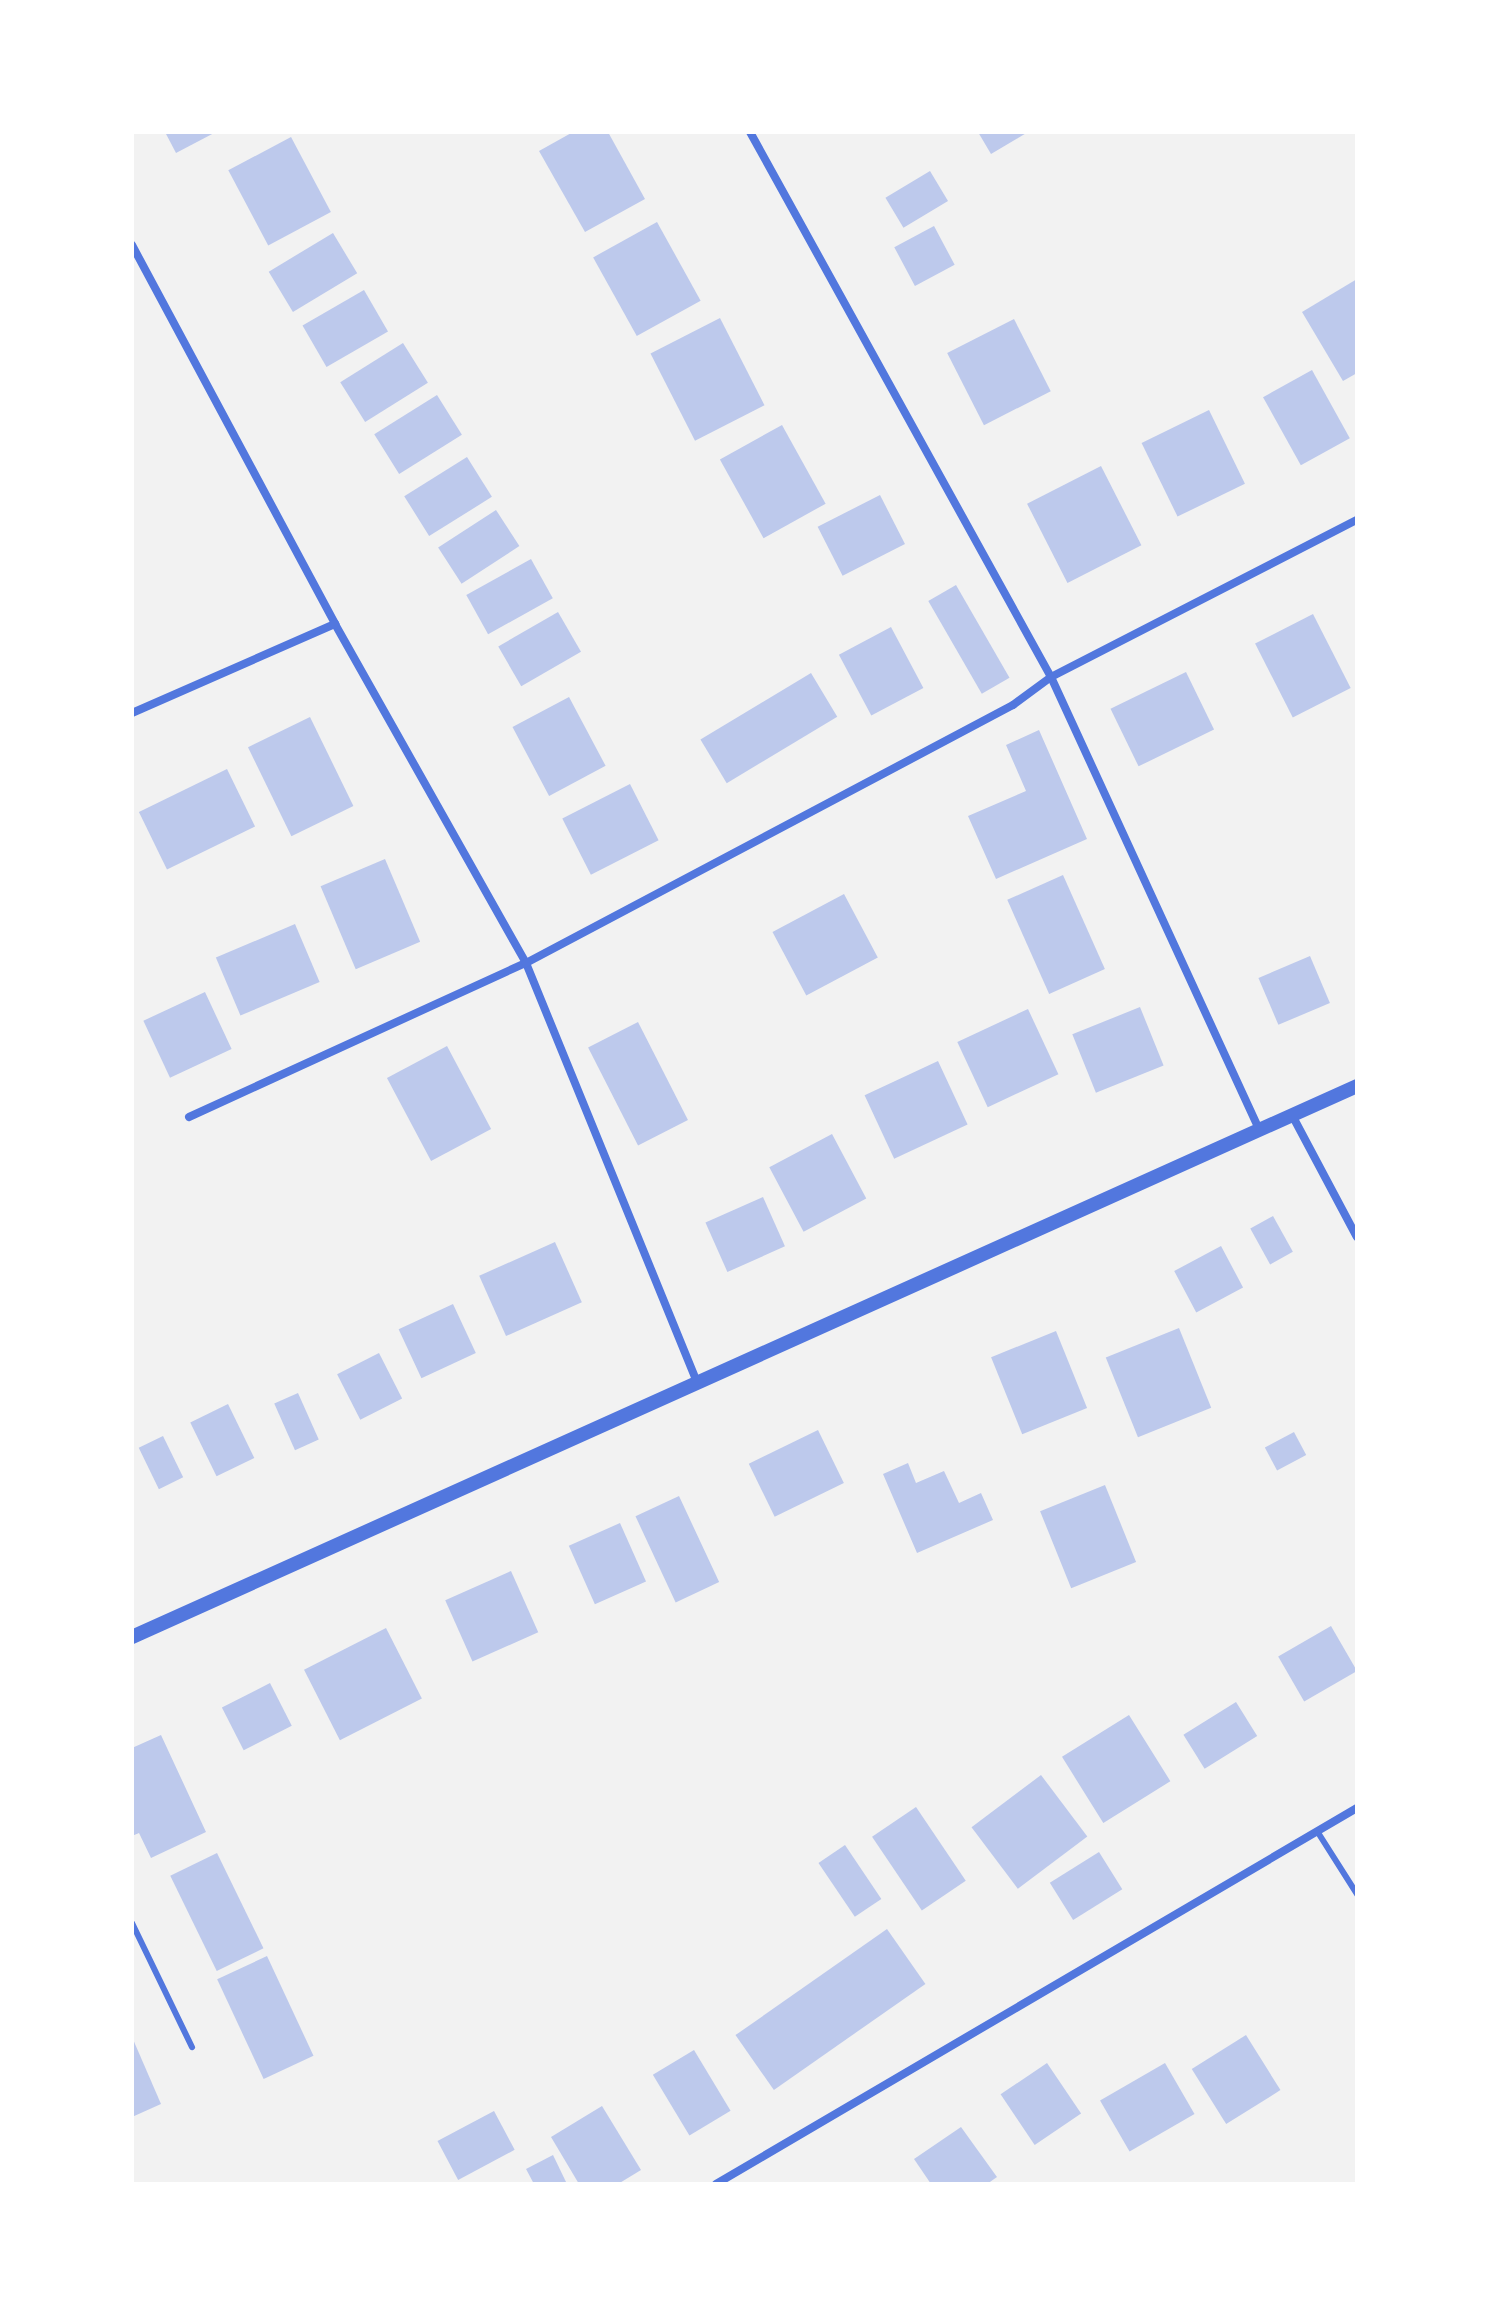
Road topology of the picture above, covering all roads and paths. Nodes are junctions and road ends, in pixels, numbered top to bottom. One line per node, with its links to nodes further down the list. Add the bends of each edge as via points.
1 (753, 133): 5 (street)
2 (132, 245): 4 (street)
3 (1357, 520): 5 (street)
4 (335, 624): 6 (street); 7 (street)
5 (1051, 677): 7 (street, via 1013,705); 11 (street)
6 (132, 713)
7 (526, 963): 10 (street); 13 (street)
8 (1357, 1086): 9 (street)
9 (1292, 1115): 11 (street); 12 (street)
10 (189, 1117)
11 (1259, 1129): 13 (street)
12 (1357, 1237)
13 (696, 1380): 14 (street)
14 (132, 1637)
15 (1357, 1808): 16 (street)
16 (1317, 1831): 17 (lane); 20 (street)
17 (1357, 1894)
18 (132, 1923): 19 (lane)
19 (192, 2047)
20 (716, 2184)

